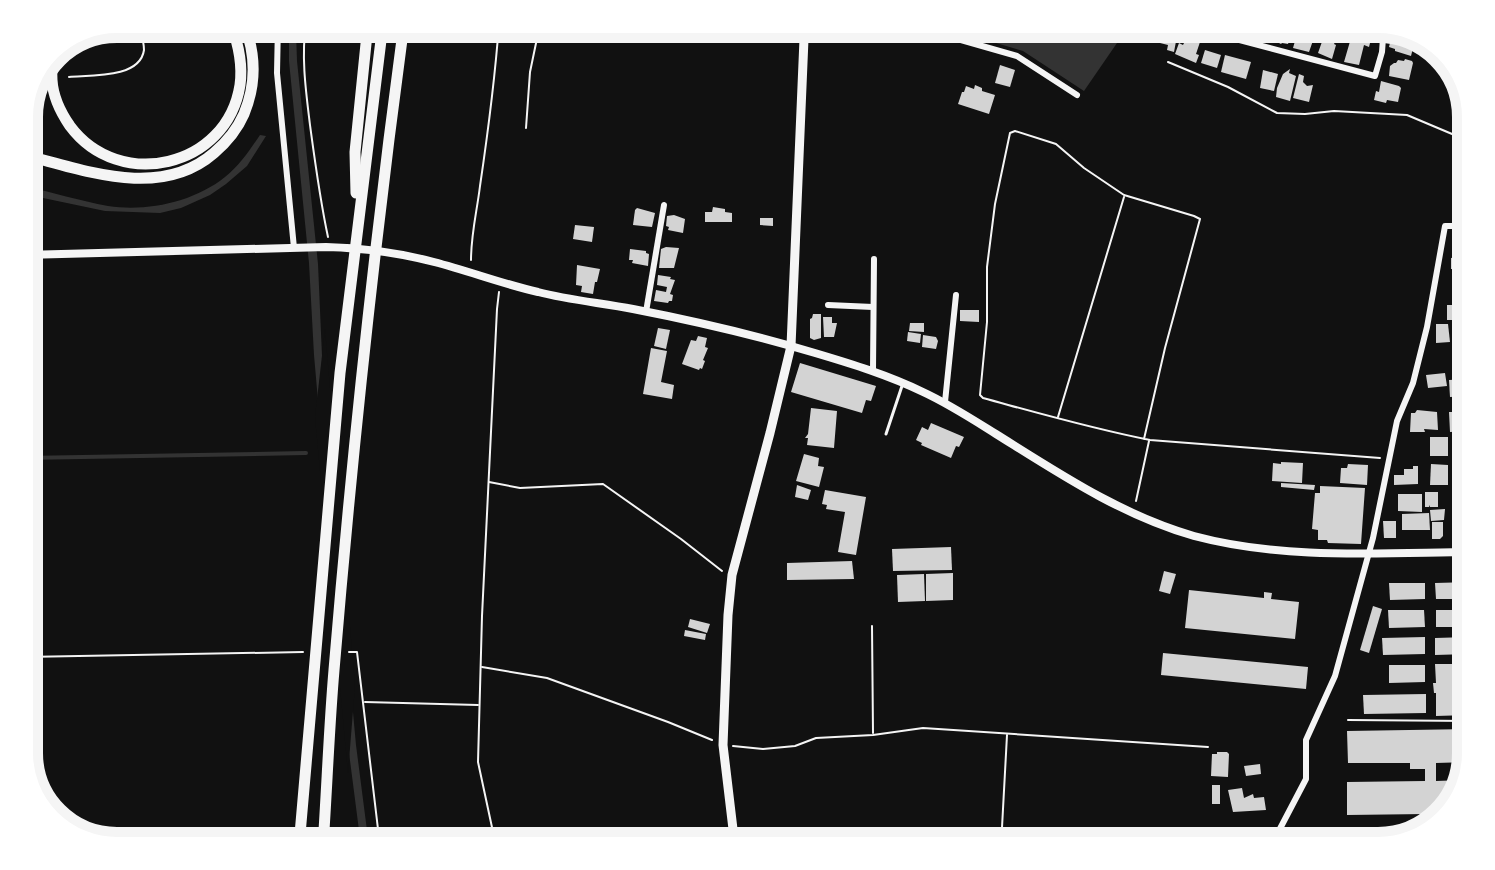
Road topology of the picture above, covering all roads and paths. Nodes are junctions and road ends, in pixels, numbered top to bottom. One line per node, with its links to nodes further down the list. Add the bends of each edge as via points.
1 (142, 38): 17 (path, via 143,54 132,67)
2 (235, 38): 16 (highway, via 240,86 231,112 203,145 163,163 122,161 81,140 63,117)
3 (248, 38): 21 (highway, via 254,73 248,105 232,135 193,167 160,177 116,177)
4 (278, 38): 27 (street)
5 (304, 38): 26 (path)
6 (367, 38): 25 (highway, via 355,152)
7 (381, 38): 25 (highway)
8 (402, 38): 64 (highway, via 346,530)
9 (498, 38): 30 (path, via 471,235)
10 (537, 38): 19 (path)
11 (805, 38): 36 (main road)
12 (954, 38): 18 (street, via 1017,56)
13 (1232, 38): 14 (street, via 1375,76)
14 (1383, 38)
15 (1168, 62): 20 (path, via 1277,113 1407,115)
16 (53, 71)
17 (69, 77)
18 (1077, 95)
19 (526, 128)
20 (1457, 136)
21 (38, 158)
22 (1124, 195): 40 (path); 40 (path, via 1056,144 1010,133 987,267 980,395); 42 (path, via 1200,219)
23 (664, 205): 35 (street)
24 (1457, 226): 44 (street, via 1445,226 1427,327)
25 (356, 233): 63 (highway)
26 (328, 247): 27 (street); 30 (street, via 398,253)
27 (297, 248): 28 (street)
28 (38, 255)
29 (874, 259): 34 (street)
30 (471, 273): 31 (street)
31 (501, 283): 35 (street); 45 (path)
32 (956, 295): 39 (street)
33 (828, 305): 34 (street)
34 (873, 307): 37 (street)
35 (646, 312): 36 (street)
36 (791, 346): 37 (street); 49 (main road)
37 (873, 370): 38 (street)
38 (903, 383): 39 (street); 41 (lane)
39 (945, 402): 46 (street)
40 (1057, 418): 42 (path)
41 (886, 434)
42 (1144, 439): 43 (path)
43 (1150, 440): 44 (path); 46 (path)
44 (1389, 458): 48 (street)
45 (488, 482): 49 (path, via 520,488 603,484); 54 (path)
46 (1133, 514): 48 (street, via 1195,536 1258,549)
47 (1457, 552): 48 (street)
48 (1370, 553): 69 (street, via 1335,676 1306,740 1306,779)
49 (732, 579): 61 (main road)
50 (872, 626): 59 (path)
51 (296, 652): 53 (path)
52 (357, 652): 55 (path)
53 (38, 657)
54 (482, 667): 56 (path); 61 (path, via 547,678)
55 (363, 702): 56 (path); 65 (path)
56 (479, 705): 66 (path, via 478,762)
57 (1348, 720): 58 (path)
58 (1457, 721)
59 (873, 735): 60 (path, via 923,728); 61 (path, via 816,738 763,749)
60 (1007, 735): 62 (path); 68 (path)
61 (723, 745): 67 (main road)
62 (1208, 747)
63 (300, 832)
64 (324, 832)
65 (378, 832)
66 (493, 832)
67 (733, 832)
68 (1002, 832)
69 (1278, 832)

